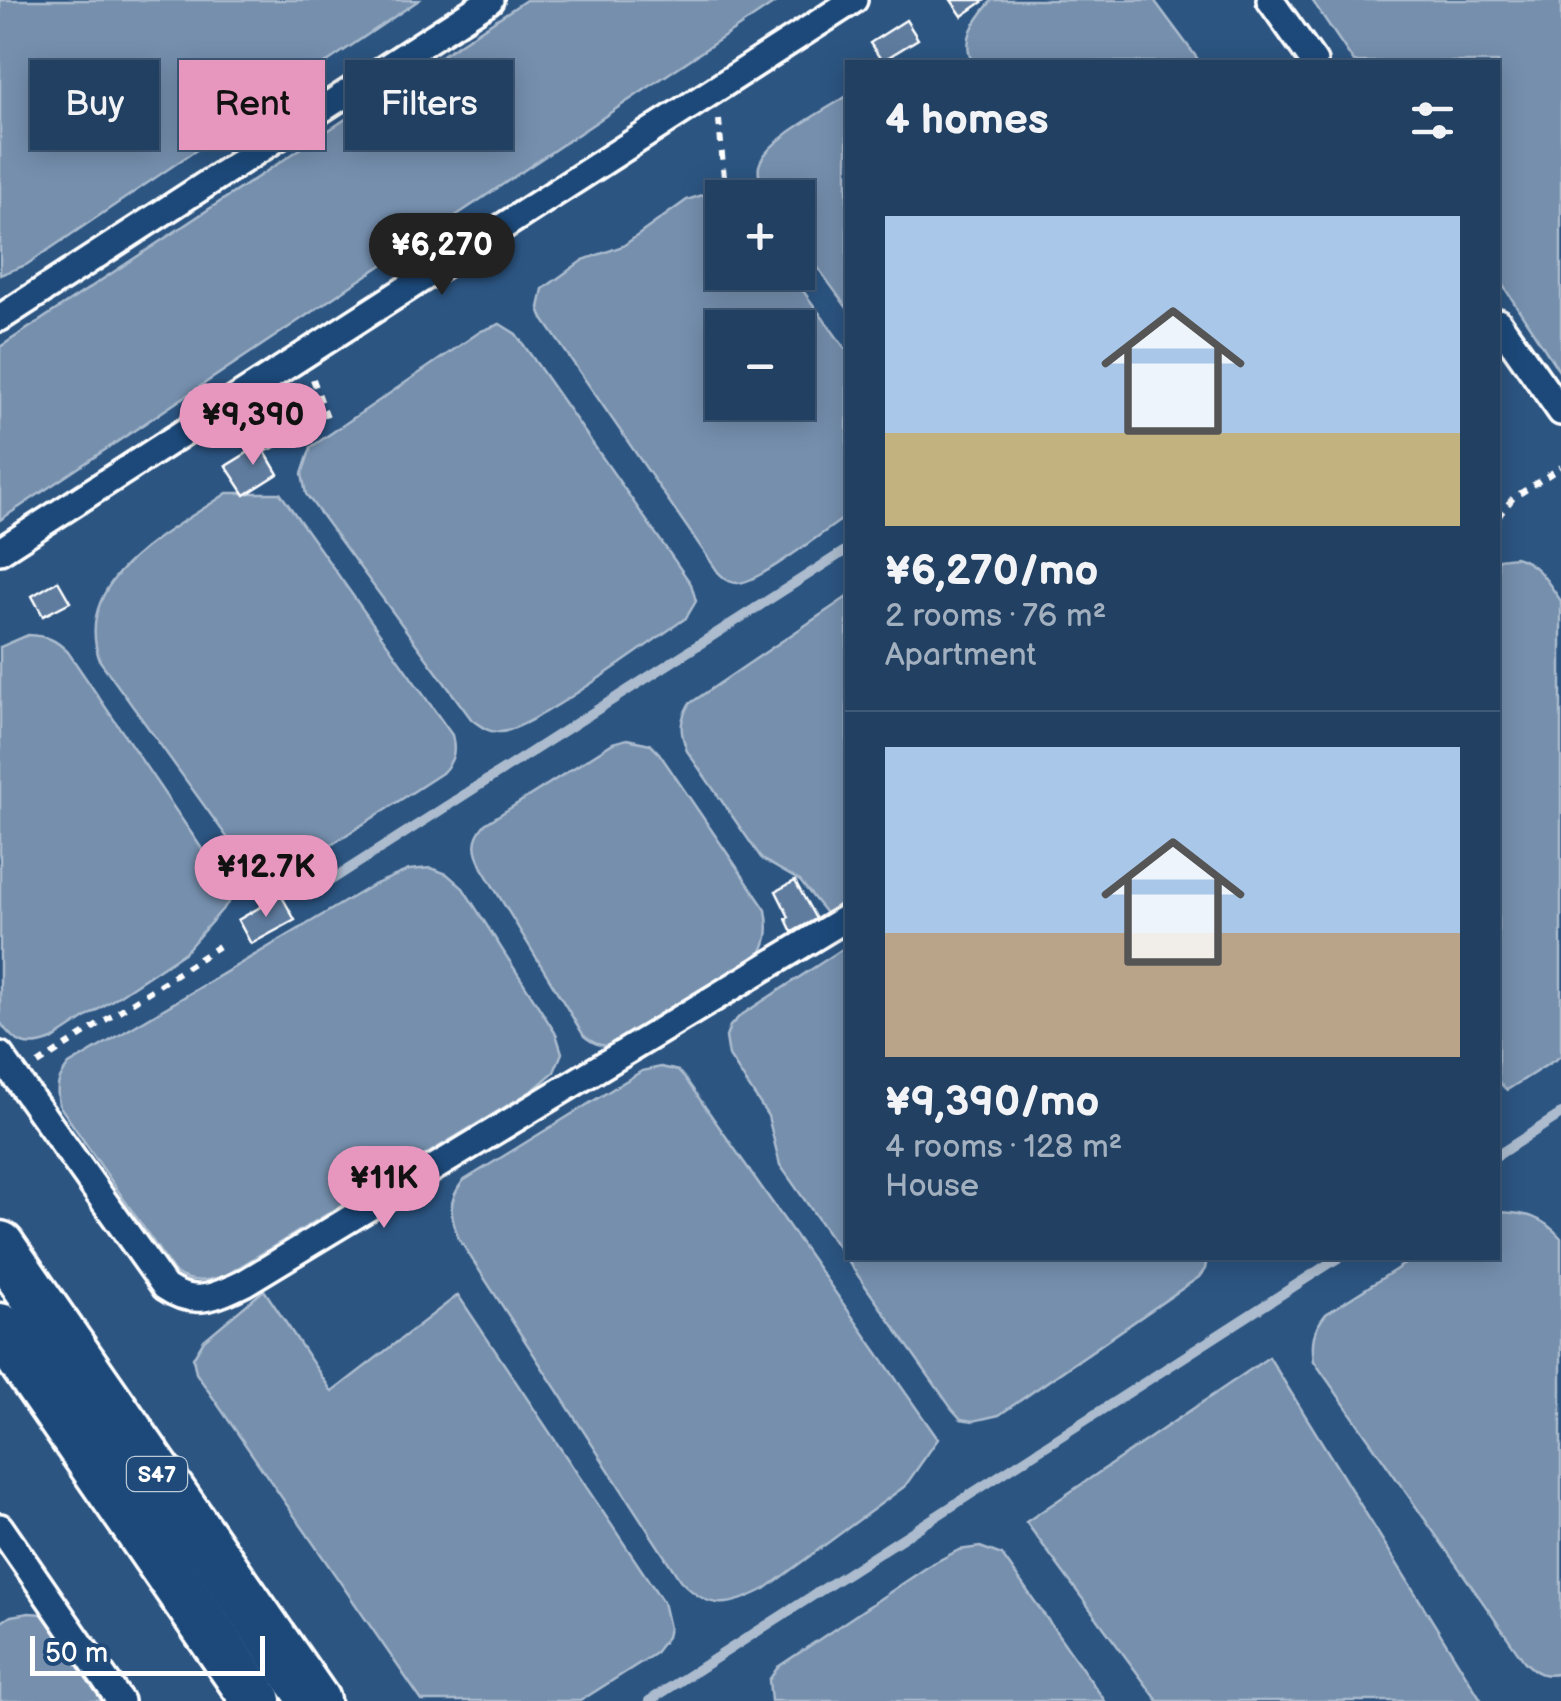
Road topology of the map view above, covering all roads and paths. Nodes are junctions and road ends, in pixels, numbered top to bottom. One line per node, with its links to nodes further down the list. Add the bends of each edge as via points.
1 (490, 0): 7 (street)
2 (854, 0): 5 (street)
3 (1270, 0): 4 (street)
4 (1313, 60)
5 (716, 89): 6 (path); 9 (street)
6 (724, 178)
7 (0, 318)
8 (1500, 325): 10 (street)
9 (304, 355): 11 (path); 14 (street)
10 (1561, 412)
11 (328, 420)
12 (1561, 466): 13 (path)
13 (1500, 514)
14 (0, 551)
15 (845, 919): 18 (street, via 244,1283 206,1299 191,1300 165,1287)
16 (225, 942): 18 (path)
17 (0, 1055): 18 (street)
18 (16, 1078)
19 (0, 1246): 24 (highway, S47)
20 (0, 1328): 23 (highway, S47)
21 (0, 1527): 22 (street)
22 (120, 1701)
23 (257, 1701)
24 (315, 1701)

